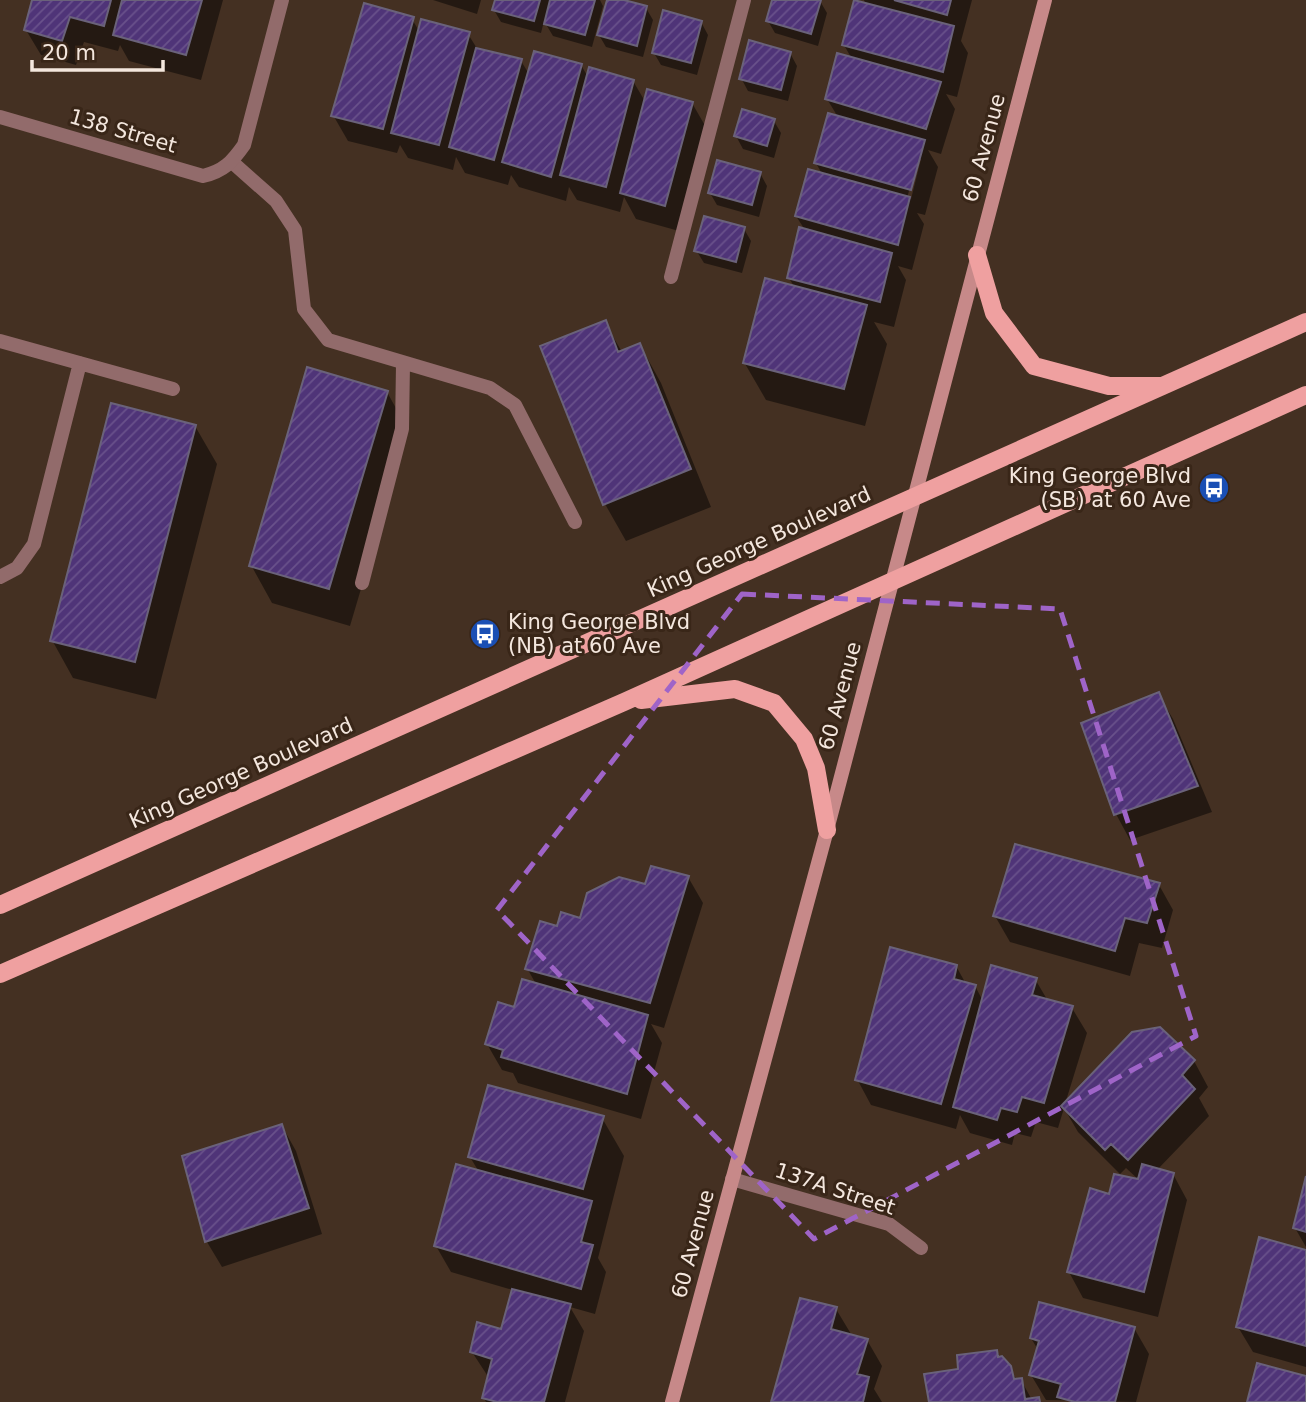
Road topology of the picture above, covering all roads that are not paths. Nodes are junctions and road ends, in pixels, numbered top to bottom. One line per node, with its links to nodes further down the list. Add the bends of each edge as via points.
1 (282, 0): 5 (street, via 244,145)
2 (744, 0): 7 (street)
3 (1045, 0): 6 (street, 60 Avenue)
4 (0, 117): 5 (street, 138 Street, via 203,176 220,172)
5 (232, 162): 11 (street, via 276,201 295,230 304,309 328,340)
6 (977, 255): 12 (main road, via 994,313 1034,366 1109,386); 15 (street, 60 Avenue)
7 (671, 277)
8 (1306, 322): 12 (main road, King George Boulevard)
9 (0, 341): 10 (street)
10 (80, 363): 13 (street); 17 (street, via 34,544 17,568)
11 (403, 364): 16 (street, via 490,388 515,405); 19 (street, via 402,429)
12 (1167, 386): 15 (main road, King George Boulevard)
13 (173, 389)
14 (1306, 395): 18 (main road)
15 (914, 498): 18 (street, 60 Avenue); 22 (main road, King George Boulevard)
16 (575, 522)
17 (0, 577)
18 (893, 579): 20 (main road); 21 (street, 60 Avenue)
19 (362, 583)
20 (624, 702): 21 (main road, via 735,689 774,703 804,738 816,768); 23 (main road)
21 (827, 830): 24 (street, 60 Avenue)
22 (0, 905)
23 (0, 974)
24 (732, 1179): 25 (street, 137A Street, via 889,1224); 26 (street, 60 Avenue)
25 (921, 1248)
26 (672, 1402)

